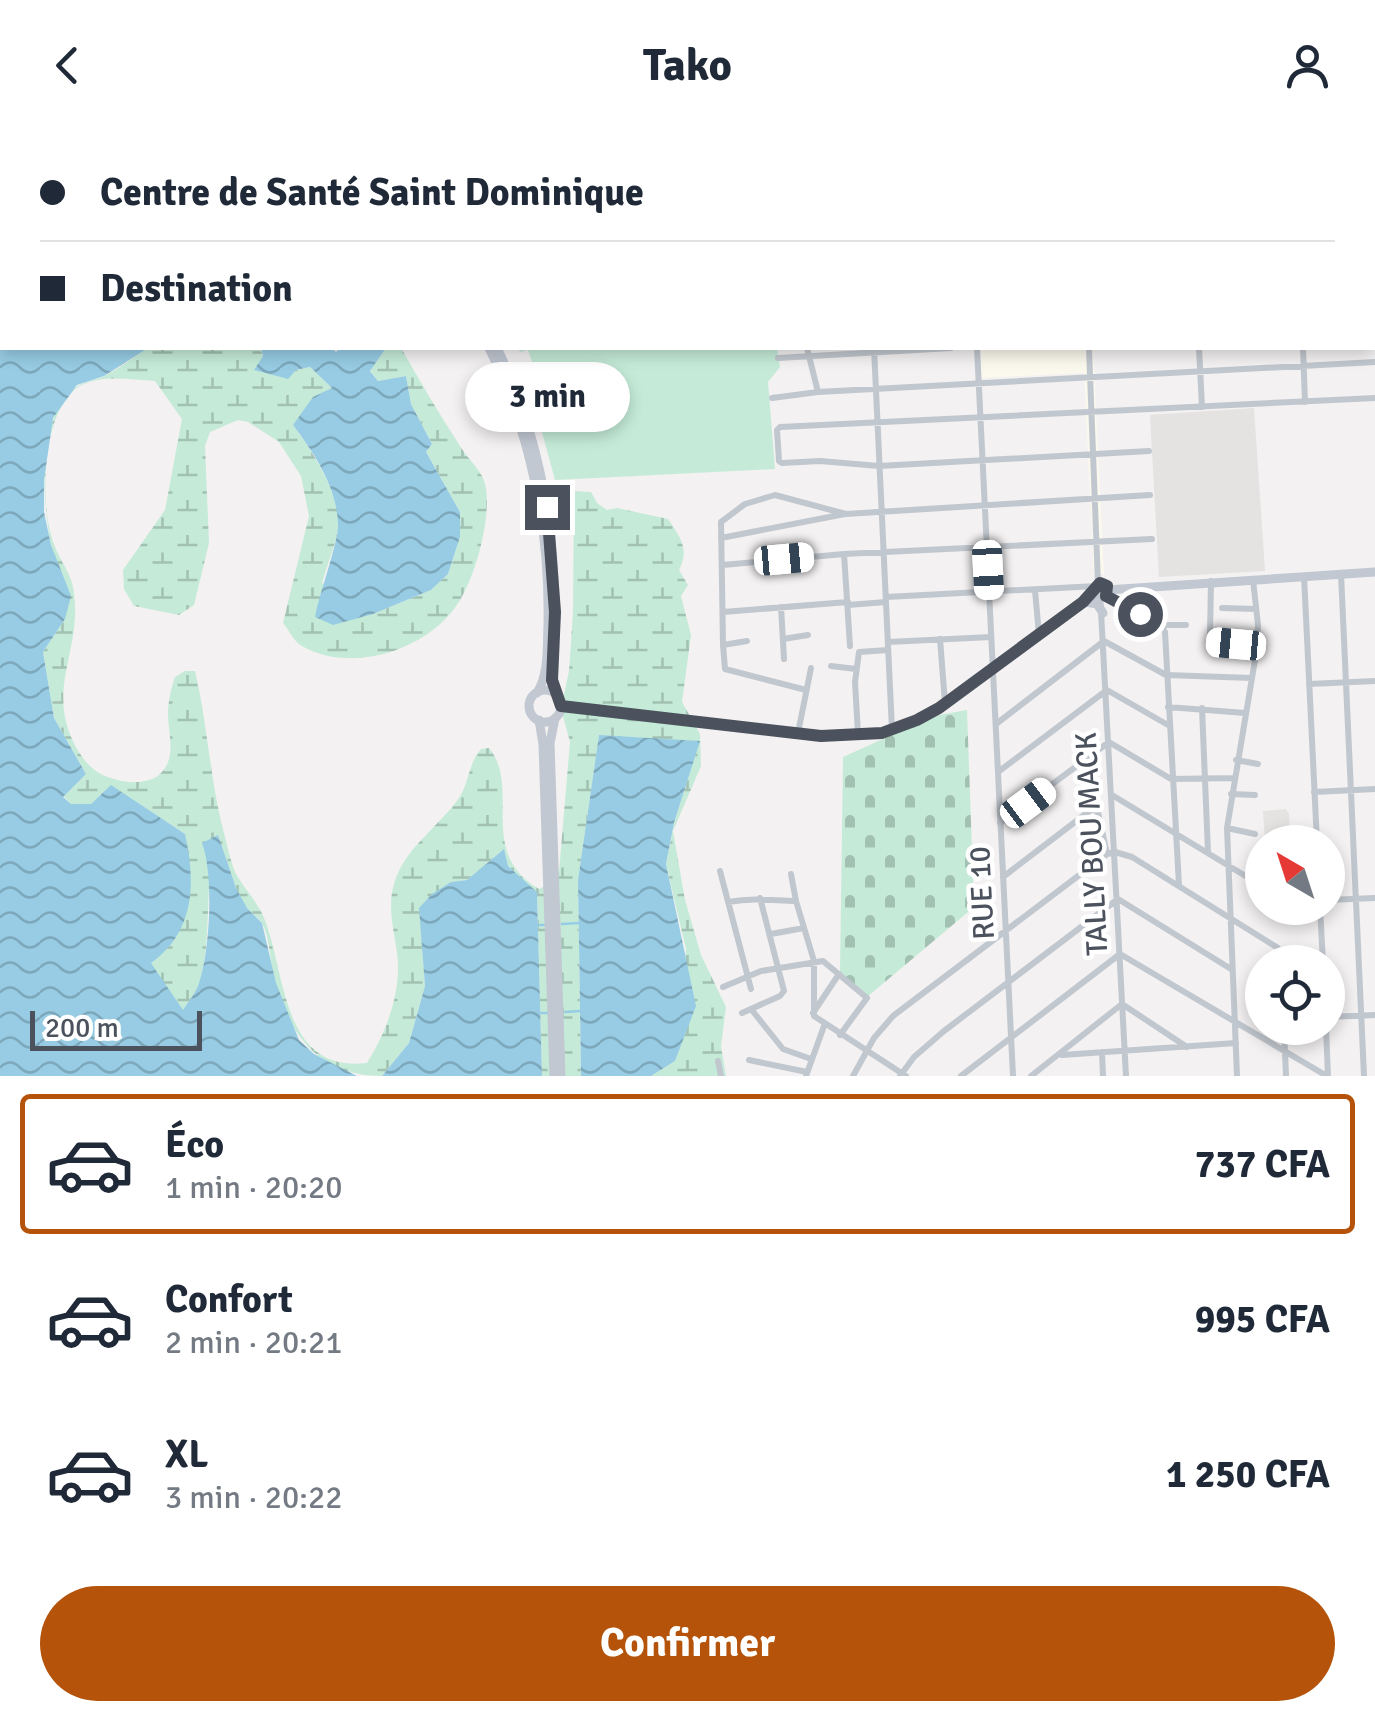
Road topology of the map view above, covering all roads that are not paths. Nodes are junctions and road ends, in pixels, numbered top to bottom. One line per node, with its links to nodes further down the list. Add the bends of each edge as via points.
1 (490, 350): 83 (main road, via 532,466 541,518 548,640)
2 (497, 350): 84 (main road, via 521,404 547,507)
3 (874, 350): 8 (street); 15 (street)
4 (977, 350): 14 (street, RUE 10)
5 (1089, 350): 13 (street, TALLY BOU MACK)
6 (1199, 350): 12 (street)
7 (1302, 350): 11 (street)
8 (808, 351): 9 (street); 16 (street)
9 (778, 358)
10 (1375, 362): 11 (street)
11 (1304, 366): 12 (street); 19 (street)
12 (1200, 371): 13 (street); 20 (street)
13 (1091, 376): 14 (street); 21 (street, TALLY BOU MACK)
14 (978, 384): 15 (street); 22 (street, RUE 10)
15 (876, 389): 16 (street); 23 (street)
16 (818, 392): 17 (street)
17 (772, 398)
18 (1375, 398): 19 (street)
19 (1305, 402): 20 (street)
20 (1202, 407): 21 (street)
21 (1092, 413): 22 (street); 25 (street, TALLY BOU MACK)
22 (980, 418): 23 (street); 26 (street, RUE 10)
23 (877, 424): 27 (street); 27 (street, via 778,430 780,462)
24 (1149, 451): 25 (street)
25 (1094, 454): 26 (street); 29 (street, TALLY BOU MACK)
26 (982, 460): 27 (street); 30 (street, RUE 10)
27 (879, 466): 31 (street)
28 (1150, 495): 29 (street)
29 (1096, 498): 30 (street); 35 (street, TALLY BOU MACK)
30 (985, 504): 31 (street); 36 (street, RUE 10)
31 (882, 510): 32 (street); 37 (street)
32 (846, 514): 33 (street); 33 (street, via 775,495 726,515)
33 (720, 538): 39 (street)
34 (1152, 539): 35 (street)
35 (1099, 541): 36 (street); 45 (street, TALLY BOU MACK)
36 (987, 547): 37 (street); 47 (street, RUE 10)
37 (884, 553): 38 (street); 48 (street)
38 (844, 554): 39 (street); 50 (street)
39 (723, 565): 55 (street)
40 (1375, 572): 41 (main road)
41 (1341, 574): 42 (main road); 79 (street)
42 (1304, 576): 43 (main road); 80 (street)
43 (1253, 578): 44 (main road); 53 (street)
44 (1211, 581): 45 (main road); 58 (street)
45 (1103, 589): 46 (street); 49 (main road); 54 (street, TALLY BOU MACK); 56 (street)
46 (1035, 590): 47 (street); 60 (street)
47 (989, 592): 48 (street); 61 (street, RUE 10)
48 (886, 600): 50 (street); 69 (street)
49 (1084, 601): 54 (main road); 60 (main road)
50 (848, 604): 51 (street); 68 (street)
51 (781, 608): 55 (street); 62 (street)
52 (1222, 608): 53 (street)
53 (1256, 609): 70 (street)
54 (1103, 611): 65 (street, TALLY BOU MACK)
55 (723, 612): 67 (street)
56 (1161, 625): 57 (street); 76 (street)
57 (1186, 625)
58 (1210, 634)
59 (808, 635): 62 (street)
60 (1038, 635): 74 (main road)
61 (992, 637): 63 (street); 74 (street, RUE 10)
62 (782, 639): 71 (street)
63 (940, 639): 69 (street); 85 (street)
64 (747, 641): 67 (street)
65 (1104, 642): 76 (street); 82 (street, TALLY BOU MACK); 92 (street)
66 (1216, 642): 70 (street)
67 (724, 644): 81 (street, via 728,671)
68 (850, 646)
69 (888, 646): 75 (street, via 860,651); 94 (street)
70 (1257, 646): 77 (street)
71 (784, 659)
72 (831, 666): 75 (street)
73 (811, 668): 81 (street)
74 (993, 668): 85 (main road); 92 (street, RUE 10)
75 (856, 669): 96 (street)
76 (1166, 676): 77 (street); 87 (street)
77 (1252, 678): 89 (street)
78 (1375, 681): 79 (street)
79 (1346, 682): 80 (street); 105 (street)
80 (1309, 684): 106 (street)
81 (806, 690): 95 (street)
82 (1107, 690): 93 (street); 97 (street, TALLY BOU MACK); 100 (street)
83 (536, 693): 84 (main road); 91 (main road, via 530,708)
84 (556, 694): 86 (main road)
85 (945, 703): 94 (main road)
86 (561, 706): 90 (main road); 95 (main road)
87 (1168, 707): 88 (street); 93 (street)
88 (1202, 708): 89 (street); 101 (street)
89 (1245, 713): 98 (street)
90 (555, 718): 91 (main road); 167 (main road, via 550,743)
91 (539, 720): 167 (main road)
92 (996, 724): 100 (street, RUE 10)
93 (1169, 725): 103 (street)
94 (892, 730): 96 (main road)
95 (798, 733): 96 (main road)
96 (858, 736)
97 (1109, 742): 103 (street); 107 (street, TALLY BOU MACK); 110 (street)
98 (1236, 760): 99 (street); 102 (street)
99 (1258, 764)
100 (998, 772): 110 (street, RUE 10)
101 (1206, 778): 102 (street); 103 (street); 115 (street)
102 (1234, 778): 108 (street)
103 (1171, 780): 113 (street)
104 (1375, 789): 105 (street)
105 (1351, 790): 106 (street); 124 (street)
106 (1314, 792): 111 (street)
107 (1112, 794): 113 (street); 116 (street, TALLY BOU MACK)
108 (1232, 794): 109 (street); 112 (street)
109 (1255, 795)
110 (1000, 823): 121 (street, RUE 10)
111 (1316, 825)
112 (1227, 828): 114 (street); 117 (street)
113 (1174, 832): 115 (street); 122 (street)
114 (1245, 832)
115 (1208, 852): 117 (street)
116 (1111, 854): 121 (street, via 1092,808); 122 (street, via 1132,857); 126 (street, TALLY BOU MACK); 132 (street)
117 (1227, 862): 120 (street); 130 (street)
118 (720, 871): 129 (street)
119 (792, 874): 128 (street)
120 (1245, 874)
121 (1003, 876): 132 (street, RUE 10)
122 (1179, 886): 130 (street)
123 (760, 897): 128 (street); 129 (street); 133 (street)
124 (1356, 898): 125 (street); 127 (street); 148 (street)
125 (1375, 898)
126 (1118, 899): 135 (street, TALLY BOU MACK); 138 (street); 141 (street)
127 (1345, 899)
128 (796, 901): 131 (street)
129 (728, 902): 140 (street)
130 (1230, 918): 134 (street); 138 (street)
131 (804, 928): 133 (street); 136 (street)
132 (1006, 930): 141 (street, RUE 10); 159 (street, via 893,1016)
133 (771, 934): 137 (street)
134 (1274, 945)
135 (1120, 954): 144 (street, TALLY BOU MACK); 149 (street); 151 (street)
136 (814, 960): 137 (street); 139 (street); 145 (street)
137 (779, 967): 140 (street); 162 (street, via 783,993 747,1011 783,1049)
138 (1232, 970): 149 (street)
139 (839, 974): 145 (street); 152 (street, via 868,998)
140 (746, 976): 142 (street); 143 (street)
141 (1010, 981): 151 (street, RUE 10); 166 (street, via 927,1044)
142 (723, 987)
143 (751, 989)
144 (1122, 1004): 156 (street); 157 (street, TALLY BOU MACK); 161 (street)
145 (813, 1013): 150 (street)
146 (1375, 1015): 148 (street)
147 (1345, 1016): 148 (street)
148 (1362, 1016): 178 (street)
149 (1235, 1021): 153 (street); 158 (street)
150 (824, 1026): 152 (street); 162 (street)
151 (1012, 1034): 170 (street); 171 (street, RUE 10)
152 (840, 1035): 159 (street)
153 (1236, 1043): 156 (street); 175 (street)
154 (1285, 1045): 158 (street)
155 (1327, 1045): 177 (street)
156 (1186, 1047): 157 (street)
157 (1124, 1050): 160 (street); 174 (street, TALLY BOU MACK)
158 (1285, 1051): 176 (street); 177 (street)
159 (865, 1052): 166 (street); 169 (street)
160 (1102, 1052): 161 (street); 173 (street)
161 (1059, 1055): 172 (street)
162 (811, 1059): 165 (street)
163 (718, 1060): 168 (street)
164 (749, 1060): 165 (street)
165 (806, 1074)
166 (903, 1075)
167 (557, 1076)
168 (721, 1076)
169 (853, 1076)
170 (960, 1076)
171 (1013, 1076)
172 (1030, 1076)
173 (1103, 1076)
174 (1126, 1076)
175 (1238, 1076)
176 (1286, 1076)
177 (1328, 1076)
178 (1364, 1076)

